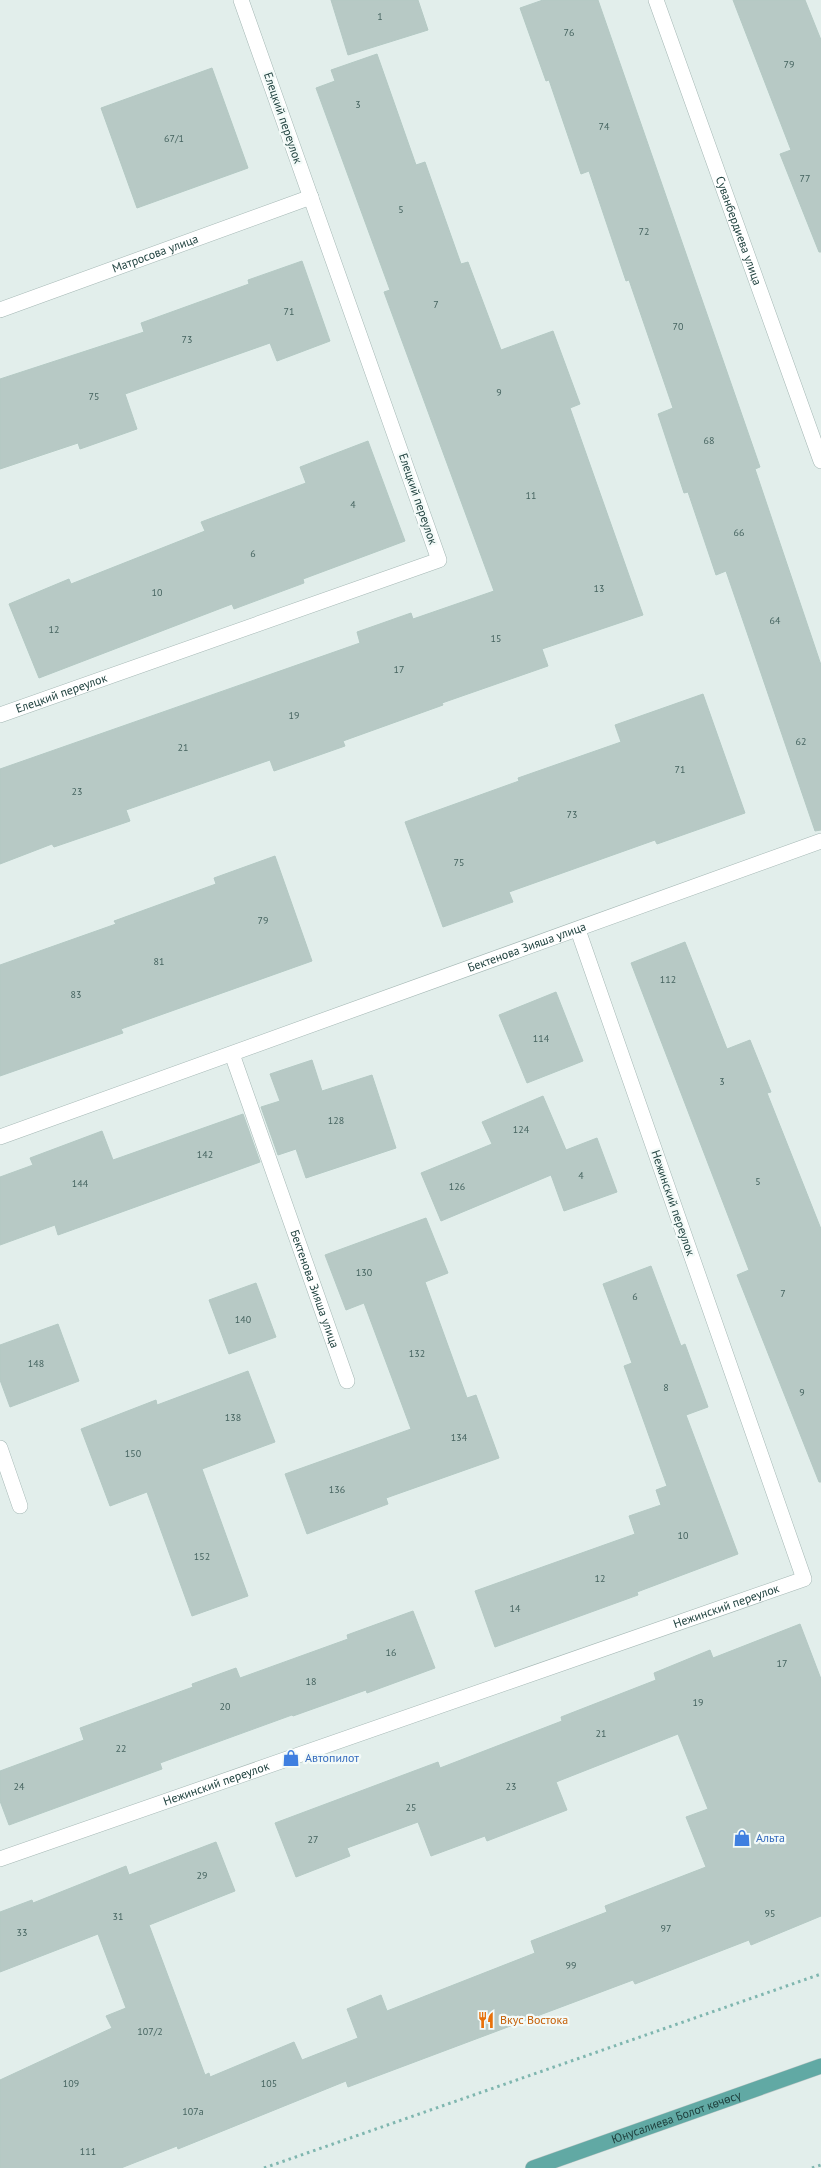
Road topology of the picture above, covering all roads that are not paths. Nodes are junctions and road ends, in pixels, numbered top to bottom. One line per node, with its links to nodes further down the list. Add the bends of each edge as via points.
1 (241, 0): 3 (street, Елецкий переулок)
2 (656, 0): 5 (street, Суванбердиева улица)
3 (311, 197): 4 (street, Матросова улица); 6 (street, Елецкий переулок, via 439,560)
4 (0, 310)
5 (821, 461)
6 (0, 715)
7 (821, 841): 8 (street, Бектенова Зияша улица)
8 (578, 930): 9 (street, Бектенова Зияша улица); 14 (street, Нежинский переулок, via 804,1579)
9 (232, 1054): 10 (street, Бектенова Зияша улица); 11 (street, Бектенова Зияша улица)
10 (0, 1137)
11 (347, 1381)
12 (0, 1448): 13 (street)
13 (20, 1506)
14 (0, 1859)
15 (821, 2066): 16 (main road, Юнусалиева Болот көчөсү)
16 (533, 2168)

